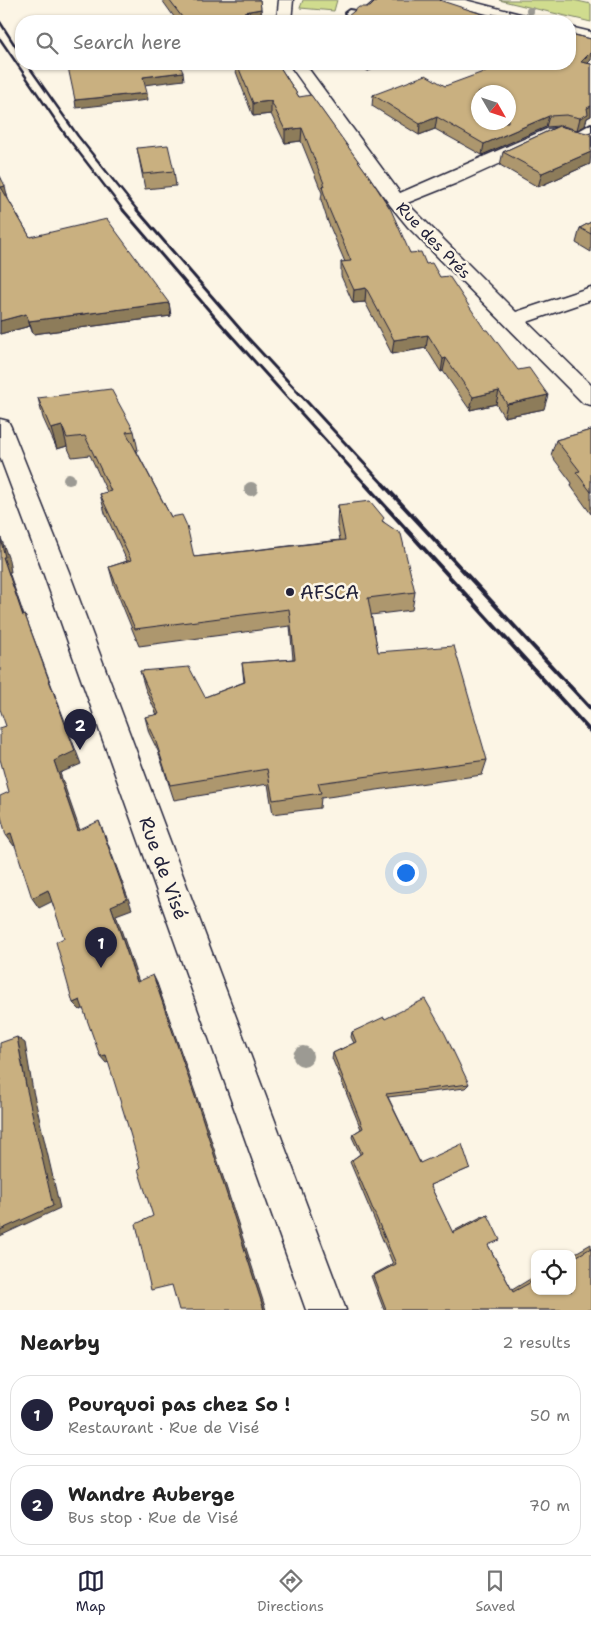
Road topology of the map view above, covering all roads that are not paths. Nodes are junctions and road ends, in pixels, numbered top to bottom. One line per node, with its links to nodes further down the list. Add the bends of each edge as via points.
1 (286, 0): 5 (street)
2 (382, 0): 4 (lane, via 365,15)
3 (448, 0): 6 (street)
4 (349, 13)
5 (285, 15)
6 (507, 15)
7 (576, 33): 8 (street)
8 (591, 37)
9 (301, 70): 12 (street, Rue des Prés)
10 (591, 127): 11 (lane)
11 (583, 139): 12 (street, via 553,133)
12 (396, 201): 14 (street, Rue des Prés)
13 (591, 293): 14 (street)
14 (512, 320): 15 (street, Rue des Prés)
15 (591, 398)
16 (0, 427): 17 (street, Rue de Visé)
17 (326, 1310)

